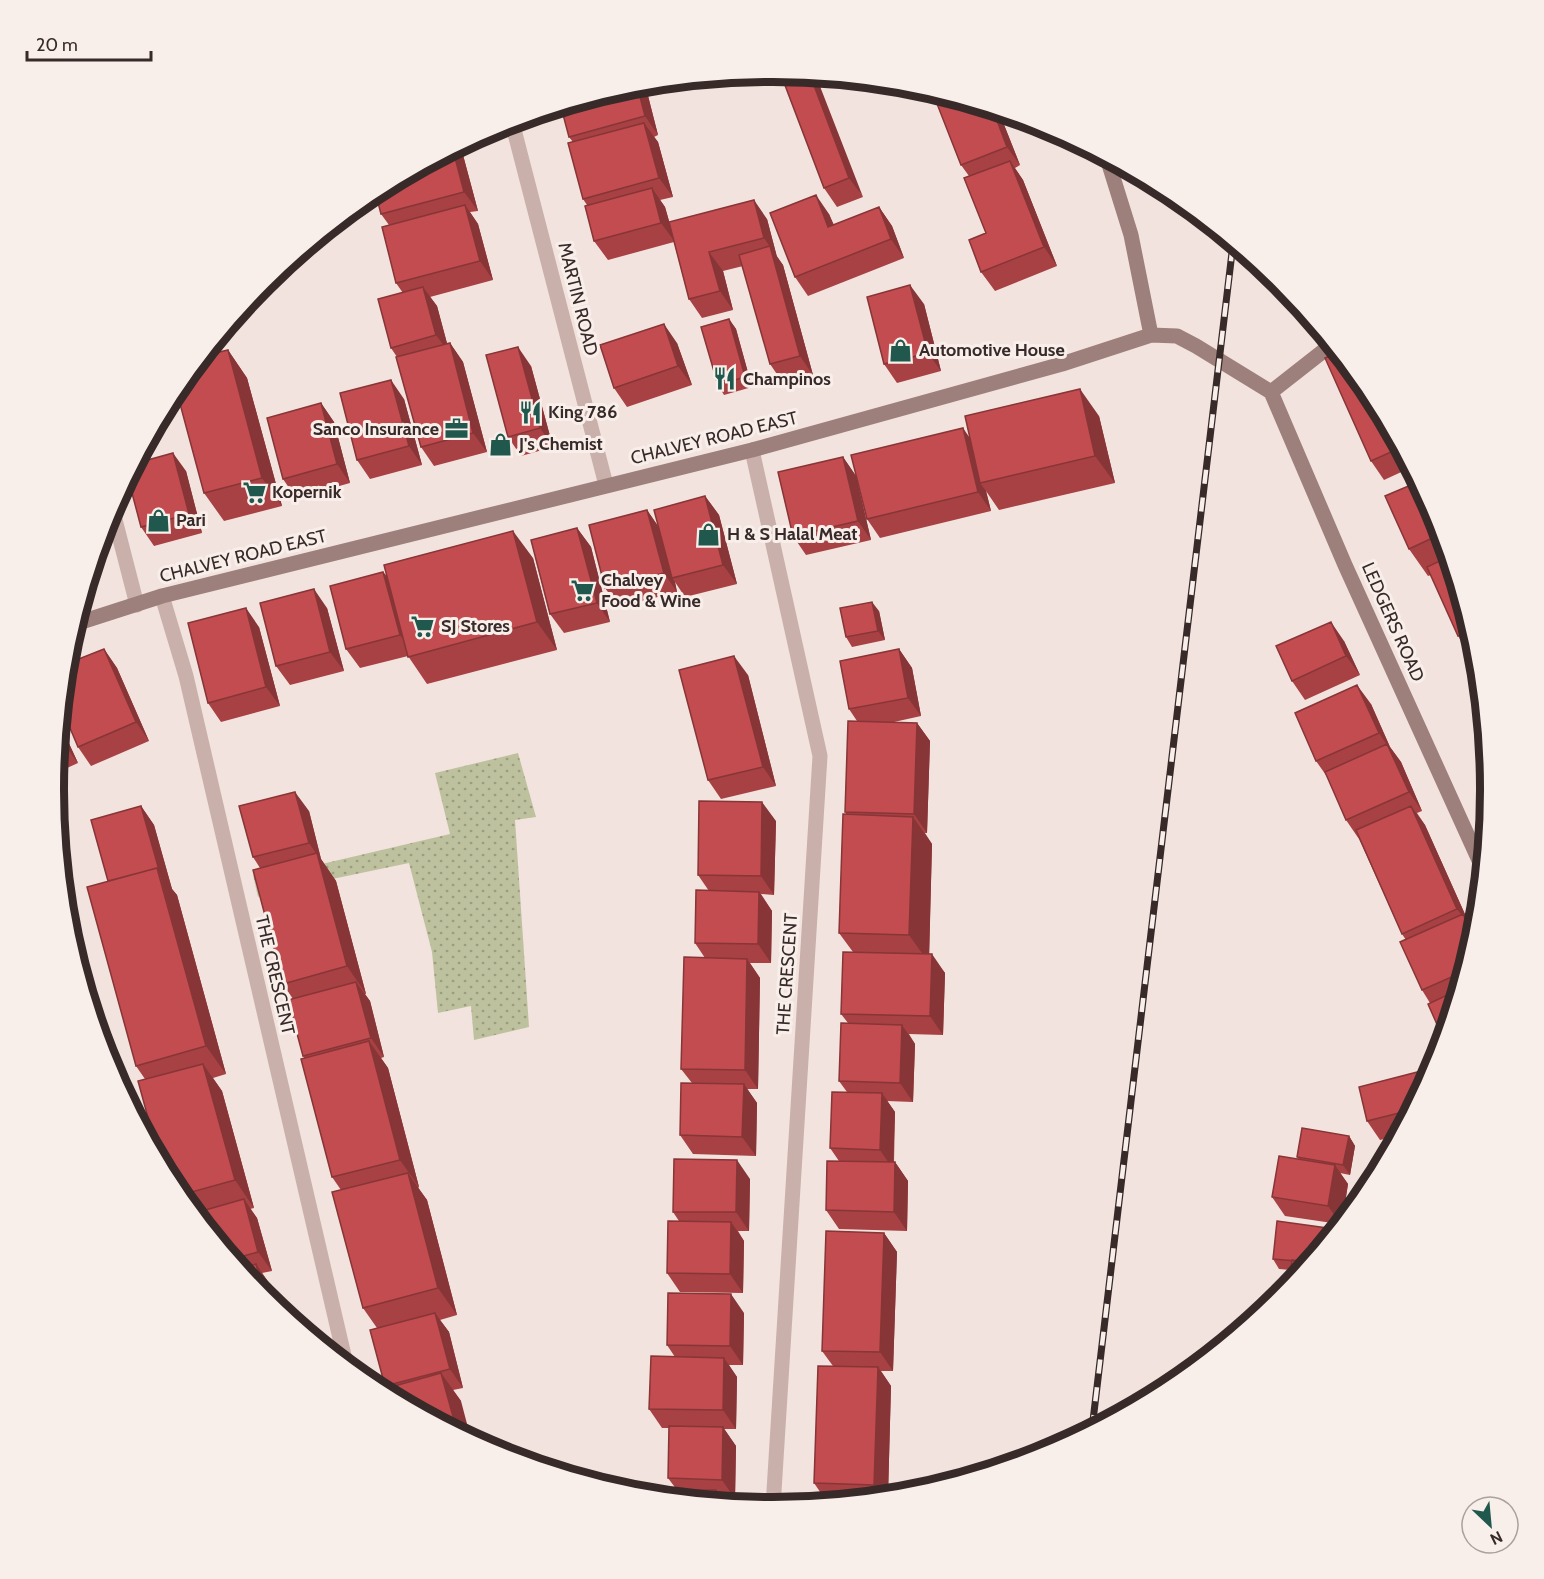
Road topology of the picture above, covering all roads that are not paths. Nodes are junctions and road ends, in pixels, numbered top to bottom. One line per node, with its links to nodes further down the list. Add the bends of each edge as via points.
1 (514, 131): 7 (street, MARTIN ROAD)
2 (1110, 169): 3 (street, via 1131,235)
3 (1151, 335): 5 (street, via 1177,336); 6 (street, CHALVEY ROAD EAST, via 1062,364)
4 (1325, 349): 5 (street)
5 (1271, 392): 12 (street, LEDGERS ROAD)
6 (752, 450): 7 (street, CHALVEY ROAD EAST); 14 (street, THE CRESCENT, via 820,756)
7 (606, 485): 9 (street, CHALVEY ROAD EAST)
8 (116, 524): 10 (street)
9 (162, 596): 10 (street, CHALVEY ROAD EAST); 13 (street, THE CRESCENT, via 186,676)
10 (136, 605): 11 (street, CHALVEY ROAD EAST)
11 (85, 621)
12 (1476, 854)
13 (343, 1353)
14 (774, 1497)

